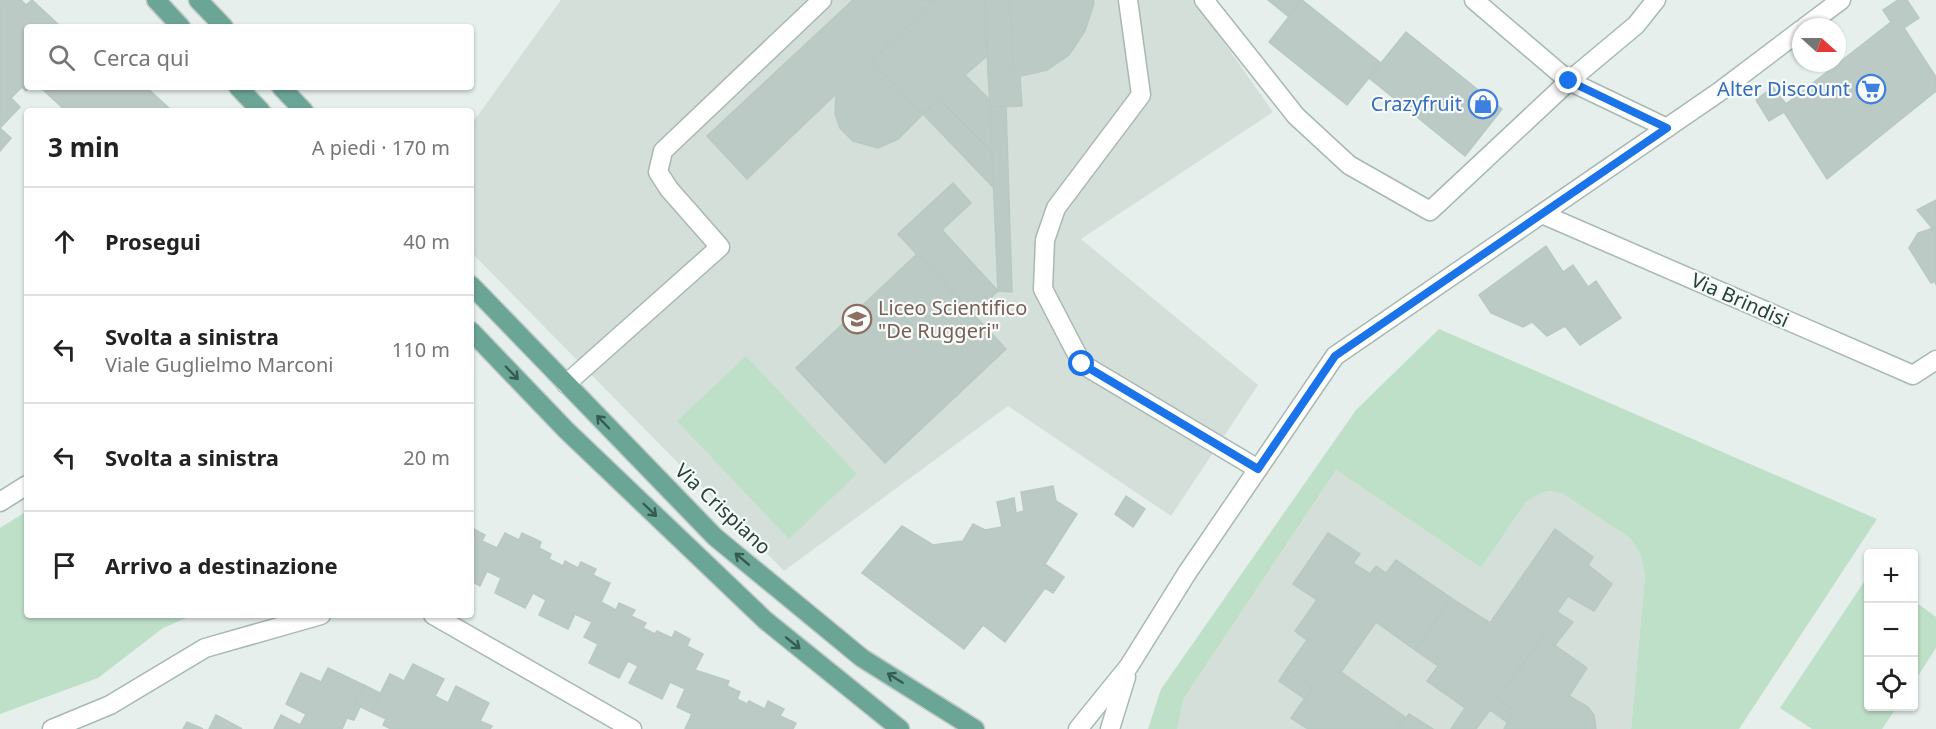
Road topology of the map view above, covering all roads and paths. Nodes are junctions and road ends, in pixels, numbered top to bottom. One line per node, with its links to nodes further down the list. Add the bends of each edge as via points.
1 (156, 0): 10 (main road)
2 (198, 0): 11 (main road)
3 (822, 0): 23 (street, via 663,151 658,172 720,247)
4 (1128, 0): 24 (street, via 1141,94 1056,208 1045,240 1043,289 1082,364)
5 (1204, 0): 13 (street, via 1296,116 1349,165 1430,210)
6 (1474, 0): 13 (street)
7 (1656, 0): 13 (street, via 1636,25)
8 (1841, 0): 9 (street)
9 (1817, 18)
10 (178, 24)
11 (221, 24)
12 (1792, 37): 18 (street)
13 (1569, 81): 18 (street)
14 (241, 90): 16 (main road)
15 (284, 90): 17 (main road)
16 (258, 108)
17 (301, 108)
18 (1667, 128): 19 (street)
19 (1542, 214): 22 (street, Via Brindisi, via 1913,375); 24 (street, via 1335,356)
20 (474, 288): 23 (main road, Via Crispiano)
21 (474, 334): 32 (main road, one-way to 32, via 566,430 765,620)
22 (1936, 360)
23 (566, 384): 33 (main road, Via Crispiano, one-way to 23, via 862,658 715,537)
24 (1258, 469): 29 (street)
25 (24, 487): 26 (street)
26 (0, 502)
27 (310, 618): 30 (street, via 205,648 110,705)
28 (438, 618): 31 (street)
29 (1129, 666): 34 (street); 35 (street)
30 (52, 729)
31 (632, 729)
32 (900, 729)
33 (975, 729)
34 (1078, 729)
35 (1110, 729)

